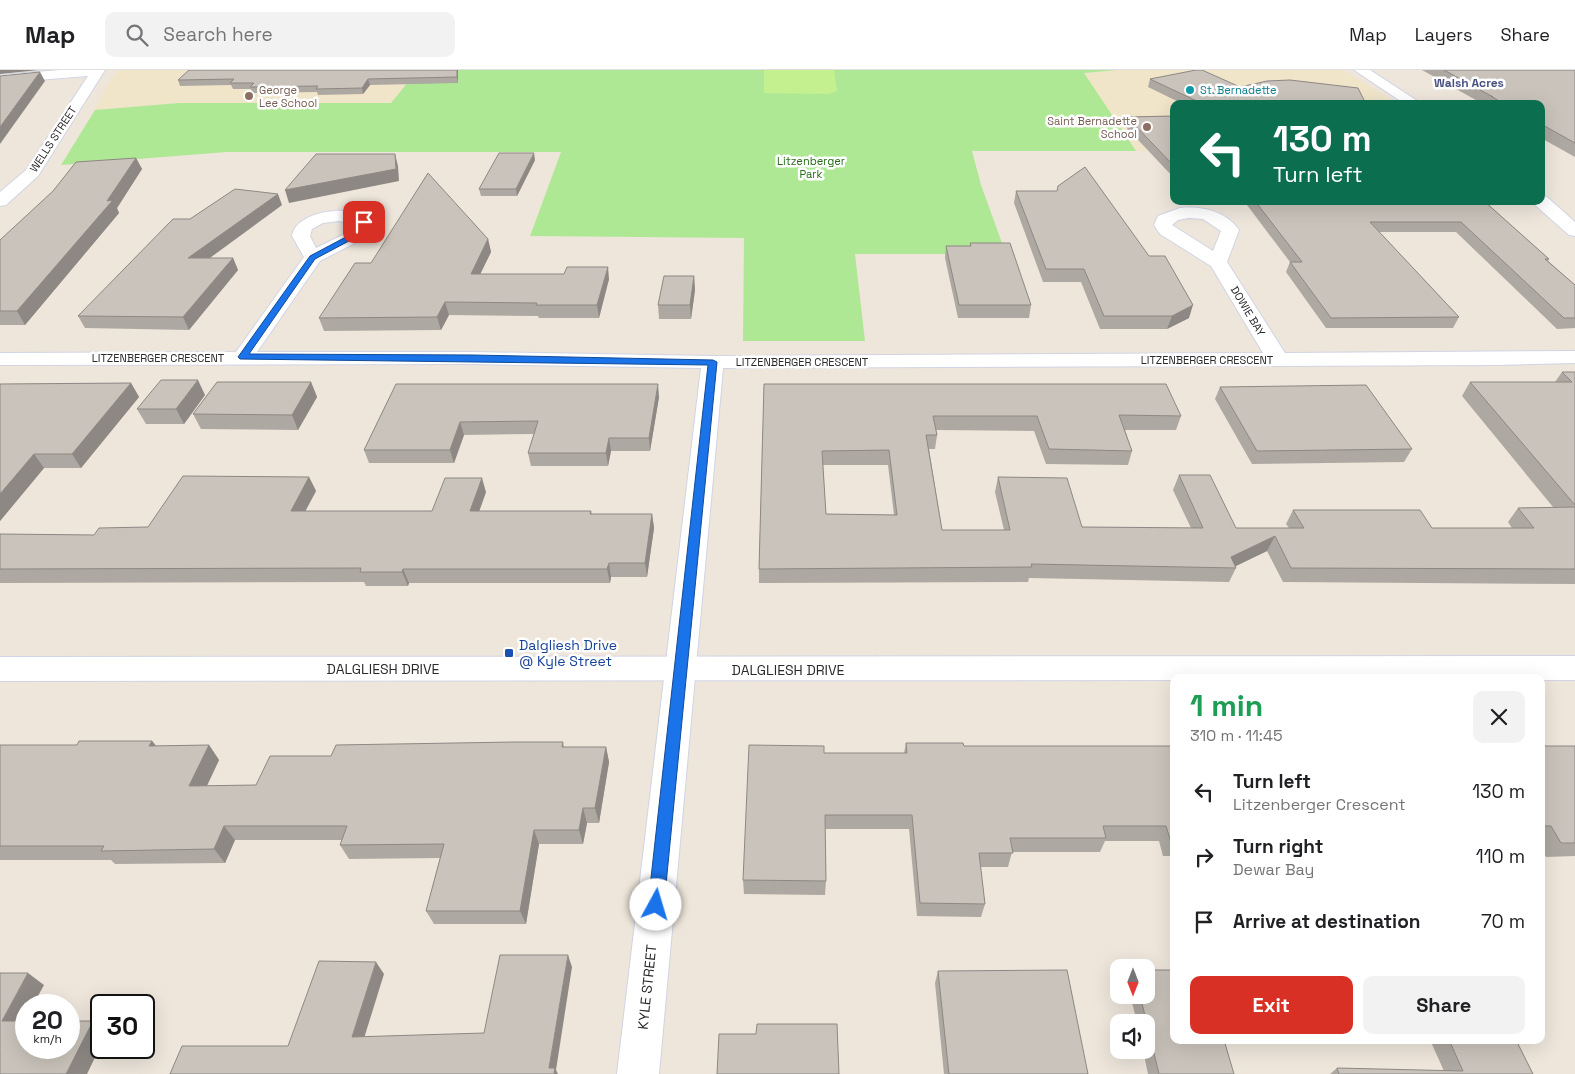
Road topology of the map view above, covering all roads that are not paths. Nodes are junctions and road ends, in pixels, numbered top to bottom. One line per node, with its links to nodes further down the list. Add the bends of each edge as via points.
1 (98, 70): 3 (street); 5 (street, WELLS STREET, via 32,173)
2 (1361, 70): 4 (street)
3 (0, 79)
4 (1409, 100)
5 (0, 201)
6 (1545, 204): 7 (street)
7 (1575, 231)
8 (313, 258): 10 (street)
9 (1218, 262): 13 (street, DOWIE BAY)
10 (243, 357): 12 (street, LITZENBERGER CRESCENT); 14 (street, LITZENBERGER CRESCENT)
11 (1575, 357): 13 (street, LITZENBERGER CRESCENT)
12 (0, 359)
13 (1278, 360): 14 (street, LITZENBERGER CRESCENT)
14 (713, 362): 17 (street, KYLE STREET)
15 (1575, 668): 17 (street, DALGLIESH DRIVE)
16 (0, 669): 17 (street, DALGLIESH DRIVE)
17 (681, 670): 18 (street, KYLE STREET)
18 (638, 1074)

